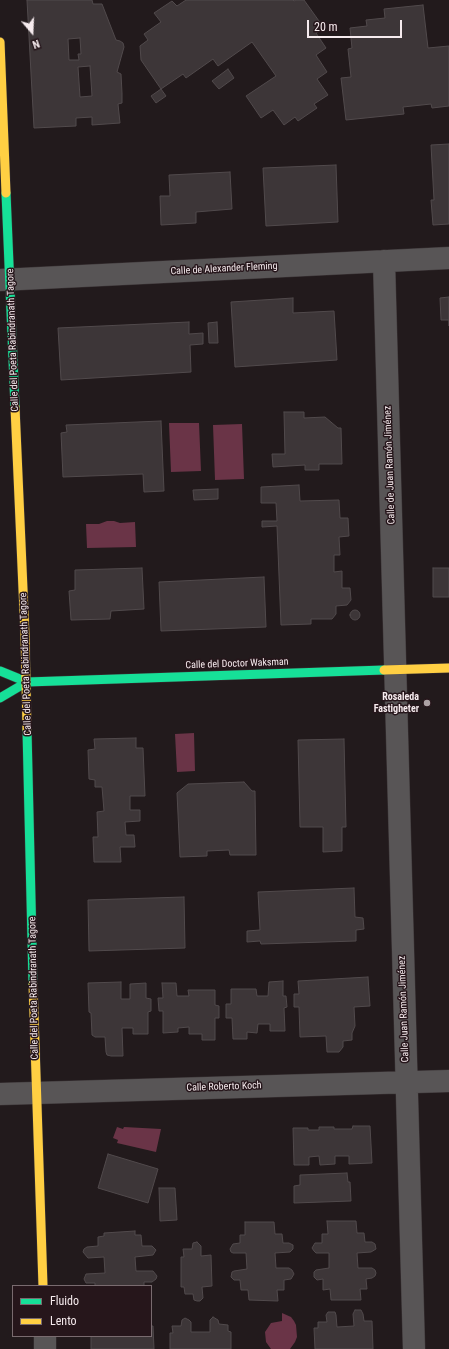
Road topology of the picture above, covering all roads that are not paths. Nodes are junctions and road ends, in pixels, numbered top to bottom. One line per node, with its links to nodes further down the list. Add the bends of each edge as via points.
1 (0, 42): 4 (street, Calle del Poeta Rabindranath Tagore)
2 (449, 258): 3 (street, Calle de Alexander Fleming)
3 (384, 261): 4 (street, Calle de Alexander Fleming); 6 (street, Calle de Juan Ramón Jiménez)
4 (5, 280): 8 (street, Calle del Poeta Rabindranath Tagore)
5 (449, 668): 6 (street, Calle del Doctor Waksman)
6 (395, 670): 8 (street, Calle del Doctor Waksman); 10 (street, Calle Juan Ramón Jiménez)
7 (0, 671): 8 (street, Calle del Doctor Waksman)
8 (27, 682): 9 (street, Calle del Doctor Waksman); 12 (street, Calle del Poeta Rabindranath Tagore)
9 (0, 698)
10 (406, 1081): 11 (street, Calle Roberto Koch); 12 (street, Calle Roberto Koch); 17 (street, Calle Juan Ramón Jiménez)
11 (449, 1081)
12 (36, 1093): 13 (street, Calle Roberto Koch); 14 (street, Calle del Poeta Rabindranath Tagore)
13 (0, 1094)
14 (43, 1285)
15 (45, 1337): 16 (street)
16 (45, 1349)
17 (414, 1349)

